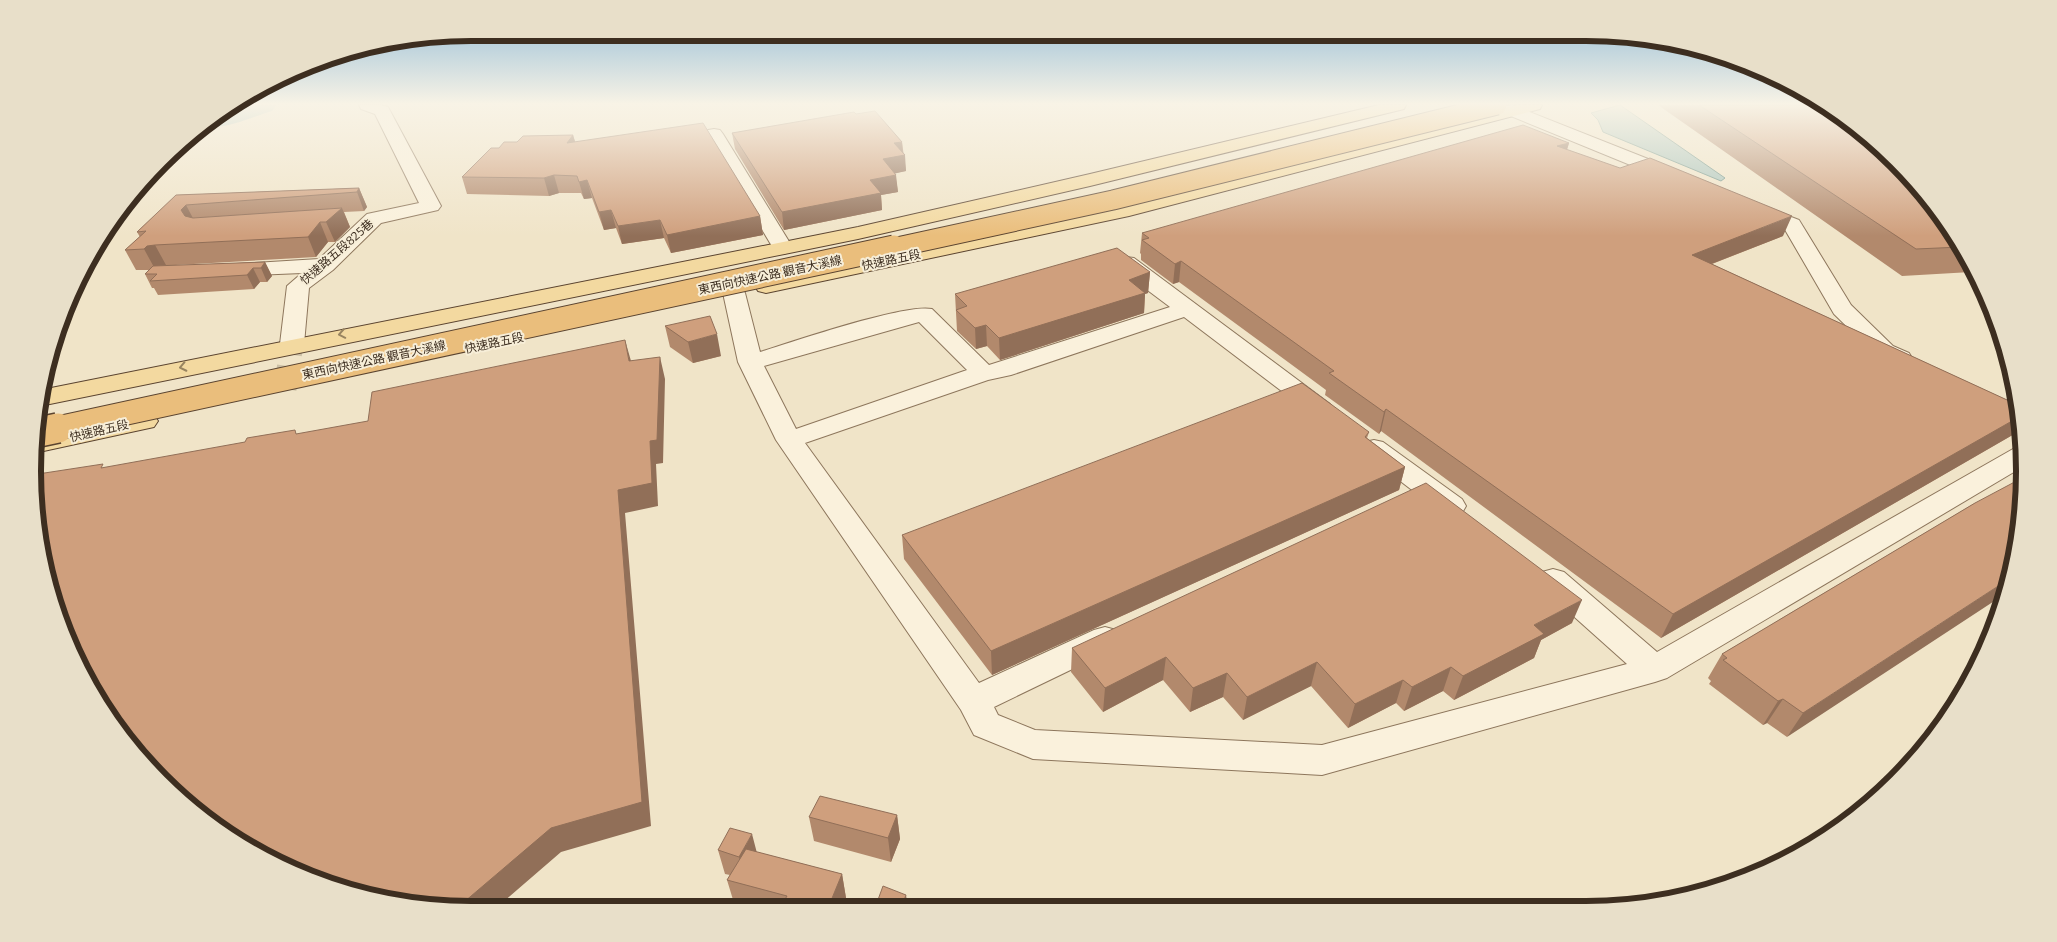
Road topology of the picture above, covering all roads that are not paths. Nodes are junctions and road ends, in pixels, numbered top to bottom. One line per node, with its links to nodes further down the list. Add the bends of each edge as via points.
1 (402, 149): 10 (street, 快速路五段825巷, via 431,206)
2 (723, 149): 12 (street)
3 (1213, 149): 12 (main road)
4 (1276, 149): 23 (highway, 東西向快速公路 觀音大溪線, via 945,225 411,334)
5 (1328, 149): 24 (highway, 東西向快速公路 觀音大溪線, bridge, via 1113,200)
6 (1351, 149): 16 (main road, 快速路五段, via 1129,210)
7 (1607, 149): 8 (street)
8 (1693, 184)
9 (1738, 202): 20 (street, via 1792,224 1842,309 1885,351)
10 (374, 218): 11 (street); 14 (street, 快速路五段825巷)
11 (346, 220)
12 (783, 248): 18 (main road, one-way to 18)
13 (1126, 263): 17 (street)
14 (325, 264): 15 (street); 18 (street, 快速路五段825巷, via 298,286)
15 (216, 271)
16 (734, 293): 19 (street); 26 (main road, 快速路五段, via 412,360)
17 (1186, 309): 21 (street, via 1002,370); 28 (street, via 1350,431 1415,495)
18 (292, 344): 22 (main road, one-way to 22)
19 (750, 362): 21 (street, via 924,314); 25 (street)
20 (1918, 367)
21 (983, 373): 25 (street)
22 (48, 396)
23 (45, 414)
24 (43, 431)
25 (789, 440): 32 (street)
26 (42, 443)
27 (2016, 459): 31 (street)
28 (1474, 522)
29 (1536, 568): 31 (street, via 1559,584)
30 (1130, 628): 32 (street)
31 (1655, 669): 32 (street, via 1322,760 1033,744 986,725)
32 (972, 701)

